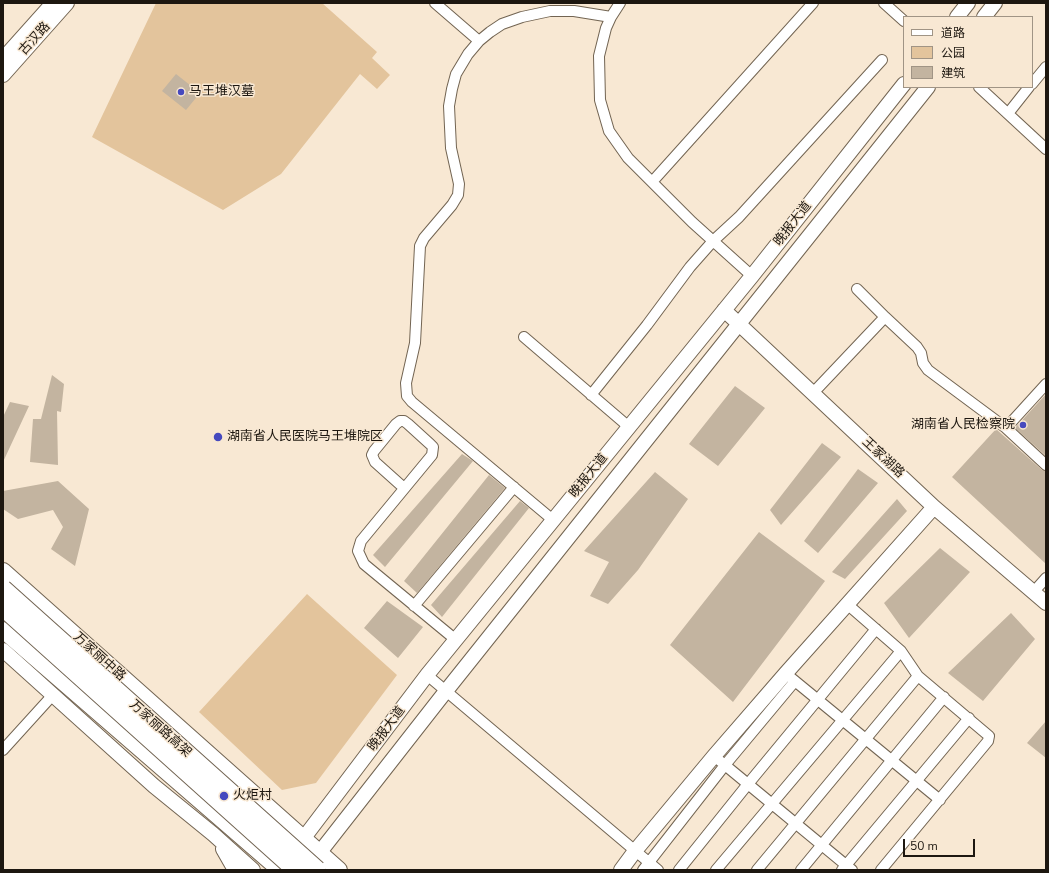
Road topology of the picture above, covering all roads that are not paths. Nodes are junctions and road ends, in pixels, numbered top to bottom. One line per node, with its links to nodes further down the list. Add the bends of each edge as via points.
1 (53, 3): 14 (main road)
2 (67, 3): 17 (main road, 古汉路)
3 (434, 3): 13 (street)
4 (620, 3): 11 (street)
5 (813, 3): 25 (street)
6 (884, 3): 12 (street)
7 (968, 3): 9 (main road)
8 (995, 3): 10 (main road)
9 (958, 16)
10 (985, 16)
11 (611, 17): 13 (street, via 574,11 550,11 502,24); 25 (street, via 599,56 600,100 609,131 628,158)
12 (903, 20)
13 (479, 41): 39 (street, via 456,74 452,90 451,148 459,184 458,195 420,246 415,343 406,390 412,402)
14 (3, 59)
15 (882, 60): 26 (street, via 739,217)
16 (1046, 67): 18 (street)
17 (3, 75)
18 (1033, 83)
19 (903, 85): 27 (main road, 晚报大道)
20 (927, 88): 31 (main road, 晚报大道)
21 (980, 88): 24 (street)
22 (1028, 88): 23 (street)
23 (1010, 110)
24 (1046, 149)
25 (652, 182): 26 (street)
26 (713, 241): 27 (street); 35 (street, via 690,266)
27 (752, 276): 29 (main road, 晚报大道)
28 (858, 289): 30 (street)
29 (724, 310): 31 (main road, 王家湖路); 36 (main road, 晚报大道)
30 (885, 318): 34 (street); 37 (street, via 918,347 928,370)
31 (739, 324): 34 (main road, 王家湖路); 59 (main road, 晚报大道)
32 (524, 336): 35 (street)
33 (1046, 384): 37 (street)
34 (813, 393): 41 (main road, 王家湖路)
35 (591, 395): 36 (street)
36 (629, 427): 42 (main road, 晚报大道)
37 (1006, 428): 38 (street)
38 (1046, 465)
39 (514, 487): 42 (street); 49 (street)
40 (404, 488): 40 (street, via 433,451 430,444 408,424 400,421 372,455 375,462); 49 (street, via 361,541 358,551 364,564)
41 (934, 506): 47 (main road, 王家湖路); 48 (main road)
42 (553, 520): 53 (main road, 晚报大道)
43 (3, 571): 75 (main road, 万家丽中路)
44 (1046, 578): 45 (street)
45 (1038, 588)
46 (3, 589): 78 (highway, 万家丽路高架, bridge)
47 (1046, 603)
48 (847, 604): 51 (street); 58 (main road)
49 (414, 606): 53 (street)
50 (3, 607): 84 (highway, 万家丽路高架, bridge)
51 (876, 629): 55 (street); 62 (street)
52 (3, 630): 83 (main road)
53 (456, 640): 56 (main road, 晚报大道)
54 (3, 650): 74 (main road, via 154,786)
55 (901, 651): 57 (street); 64 (street)
56 (427, 675): 59 (street); 75 (main road, 晚报大道)
57 (918, 676): 61 (street); 65 (street)
58 (790, 677): 62 (street); 67 (main road)
59 (446, 691): 77 (street); 78 (main road, 晚报大道)
60 (51, 697): 66 (street)
61 (944, 697): 63 (street); 68 (street)
62 (818, 700): 64 (street); 70 (street)
63 (969, 718): 69 (street); 71 (street, via 988,734 989,739)
64 (843, 720): 65 (street); 72 (street)
65 (865, 739): 68 (street); 73 (street)
66 (3, 750)
67 (720, 760): 70 (street); 77 (main road); 79 (street)
68 (891, 760): 69 (street); 76 (street)
69 (916, 781): 71 (street); 80 (street)
70 (748, 784): 72 (street); 89 (street)
71 (940, 800): 93 (street)
72 (772, 803): 73 (street); 90 (street)
73 (796, 823): 76 (street); 91 (street)
74 (213, 834): 81 (main road); 82 (main road)
75 (303, 840): 78 (main road, 万家丽中路); 83 (main road, 晚报大道)
76 (821, 844): 80 (street); 92 (street)
77 (635, 850): 79 (street); 87 (main road)
78 (318, 862): 85 (main road, 晚报大道); 86 (main road, 万家丽中路)
79 (646, 866): 88 (street)
80 (847, 868)
81 (235, 870)
82 (253, 870)
83 (279, 870)
84 (296, 870)
85 (305, 870)
86 (339, 870)
87 (620, 870)
88 (658, 870)
89 (679, 870)
90 (716, 870)
91 (757, 870)
92 (801, 870)
93 (881, 870)

